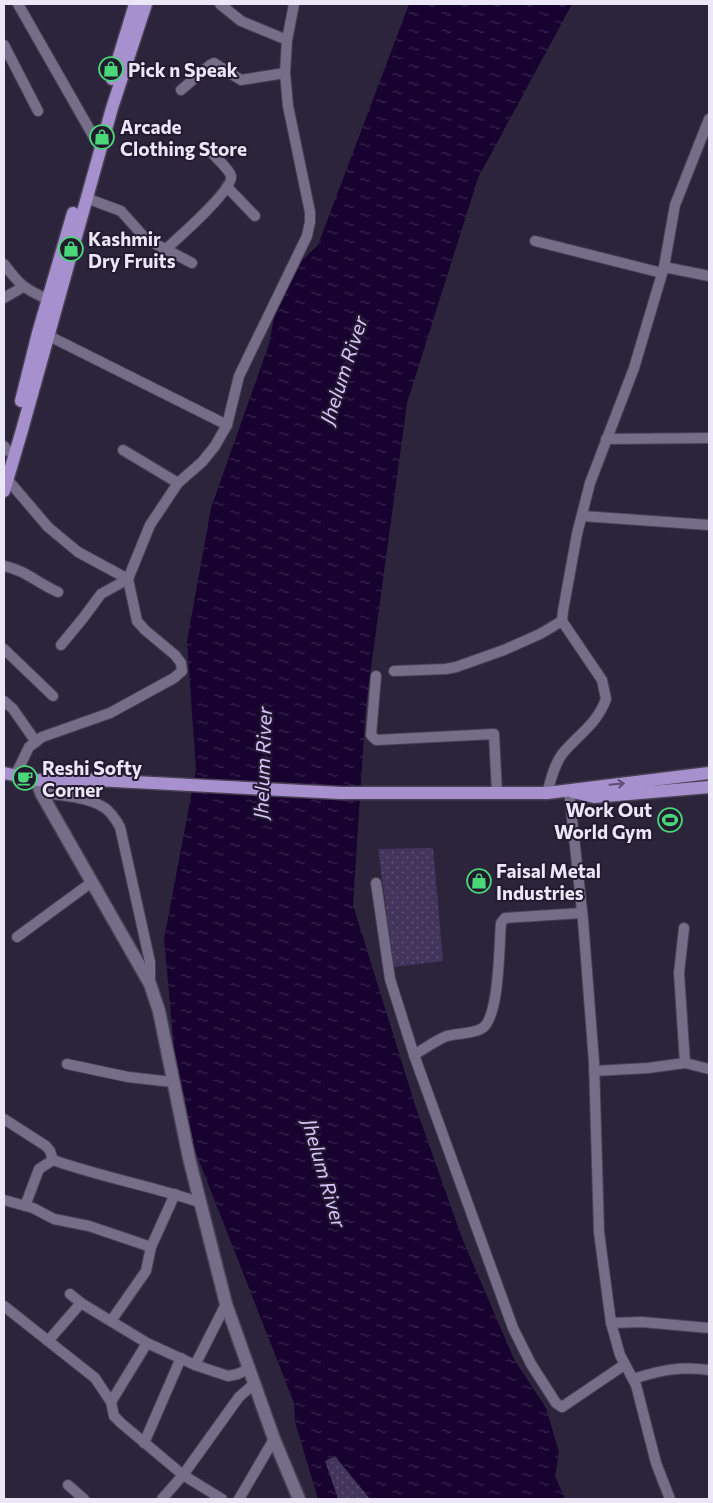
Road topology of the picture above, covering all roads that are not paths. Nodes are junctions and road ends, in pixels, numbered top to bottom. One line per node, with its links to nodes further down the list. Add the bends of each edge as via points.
1 (18, 4): 12 (street)
2 (135, 4): 12 (main road)
3 (146, 4): 15 (main road)
4 (220, 4): 6 (street, via 241,20)
5 (294, 4): 6 (street)
6 (287, 40): 8 (street)
7 (4, 45): 10 (street)
8 (285, 72): 9 (street, via 241,80 212,64); 27 (street, via 288,106 310,222 307,236 239,376)
9 (181, 90)
10 (38, 111)
11 (709, 119): 21 (street, via 675,205)
12 (95, 139): 25 (main road)
13 (213, 154): 14 (street, via 230,174)
14 (227, 187): 16 (street); 18 (street, via 212,206)
15 (86, 198): 18 (street, via 120,211 142,236); 26 (main road)
16 (255, 216)
17 (536, 241): 21 (street)
18 (166, 249): 19 (street)
19 (192, 263)
20 (4, 264): 23 (street)
21 (663, 270): 22 (street); 29 (street, via 634,368)
22 (709, 276)
23 (23, 287): 24 (street); 25 (street)
24 (4, 298)
25 (48, 298): 30 (main road)
26 (47, 335): 27 (street); 34 (main road)
27 (227, 425): 33 (street, via 202,462)
28 (709, 438): 29 (street)
29 (606, 439): 35 (street)
30 (6, 448): 32 (main road)
31 (123, 450): 33 (street)
32 (4, 466)
33 (178, 483): 38 (street, via 150,525)
34 (6, 485): 38 (street, via 78,552)
35 (582, 516): 36 (street); 40 (street)
36 (709, 525)
37 (4, 566): 39 (street, via 28,574)
38 (128, 579): 41 (street, via 100,594); 47 (street, via 137,621 175,655 181,663 182,672 110,713 42,736)
39 (58, 592)
40 (562, 621): 43 (street, via 504,650 456,667); 56 (street, via 602,680 606,699 593,724 558,760)
41 (61, 645)
42 (4, 649): 45 (street)
43 (394, 671)
44 (376, 676): 55 (street, via 371,735 376,740 494,734)
45 (53, 696)
46 (4, 701): 47 (street)
47 (36, 742): 50 (street, via 29,747)
48 (4, 766): 50 (main road)
49 (709, 773): 53 (main road, one-way to 49)
50 (14, 774): 51 (main road)
51 (37, 780): 54 (street); 55 (main road, via 77,779 341,793)
52 (709, 786): 53 (main road, via 594,797)
53 (569, 791): 56 (main road); 59 (street)
54 (41, 793): 57 (street); 62 (street, via 70,795 104,807 120,827 150,962)
55 (497, 793): 56 (main road)
56 (547, 793)
57 (92, 882): 61 (street); 62 (street)
58 (376, 884): 63 (street, via 390,979)
59 (582, 913): 63 (street, via 505,918 501,923 496,996 488,1023 482,1029 446,1036); 67 (street)
60 (684, 928): 64 (street, via 679,973)
61 (17, 937)
62 (150, 984): 68 (street, via 159,1012)
63 (414, 1055): 87 (street, via 513,1328 556,1403 562,1407)
64 (685, 1063): 66 (street); 67 (street)
65 (67, 1064): 68 (street, via 128,1077)
66 (709, 1069)
67 (594, 1071): 81 (street, via 599,1232)
68 (172, 1082): 73 (street)
69 (4, 1119): 70 (street, via 46,1146)
70 (53, 1160): 71 (street); 74 (street, via 39,1169)
71 (175, 1194): 73 (street); 75 (street)
72 (4, 1200): 74 (street)
73 (200, 1202): 78 (street)
74 (25, 1206): 75 (street, via 54,1219 88,1226)
75 (151, 1248): 80 (street, via 144,1276)
76 (70, 1294): 77 (street)
77 (81, 1303): 80 (street); 83 (street)
78 (226, 1304): 86 (street); 88 (street)
79 (4, 1306): 83 (street)
80 (110, 1321): 84 (street)
81 (611, 1323): 82 (street, via 642,1322); 87 (street)
82 (709, 1328)
83 (48, 1341): 92 (street, via 95,1378)
84 (147, 1343): 85 (street); 92 (street)
85 (181, 1358): 86 (street); 94 (street)
86 (194, 1365): 88 (street, via 228,1376)
87 (624, 1365): 90 (street)
88 (250, 1368): 91 (street)
89 (709, 1370): 90 (street, via 674,1368)
90 (633, 1379): 102 (street, via 656,1463)
91 (254, 1384): 93 (street); 95 (street, via 239,1397)
92 (110, 1402): 94 (street, via 117,1419)
93 (274, 1439): 100 (street); 101 (street)
94 (144, 1443): 95 (street)
95 (183, 1475): 98 (street); 99 (street)
96 (68, 1485): 97 (street)
97 (84, 1499)
98 (162, 1499)
99 (222, 1499)
100 (239, 1499)
101 (299, 1499)
102 (670, 1499)

